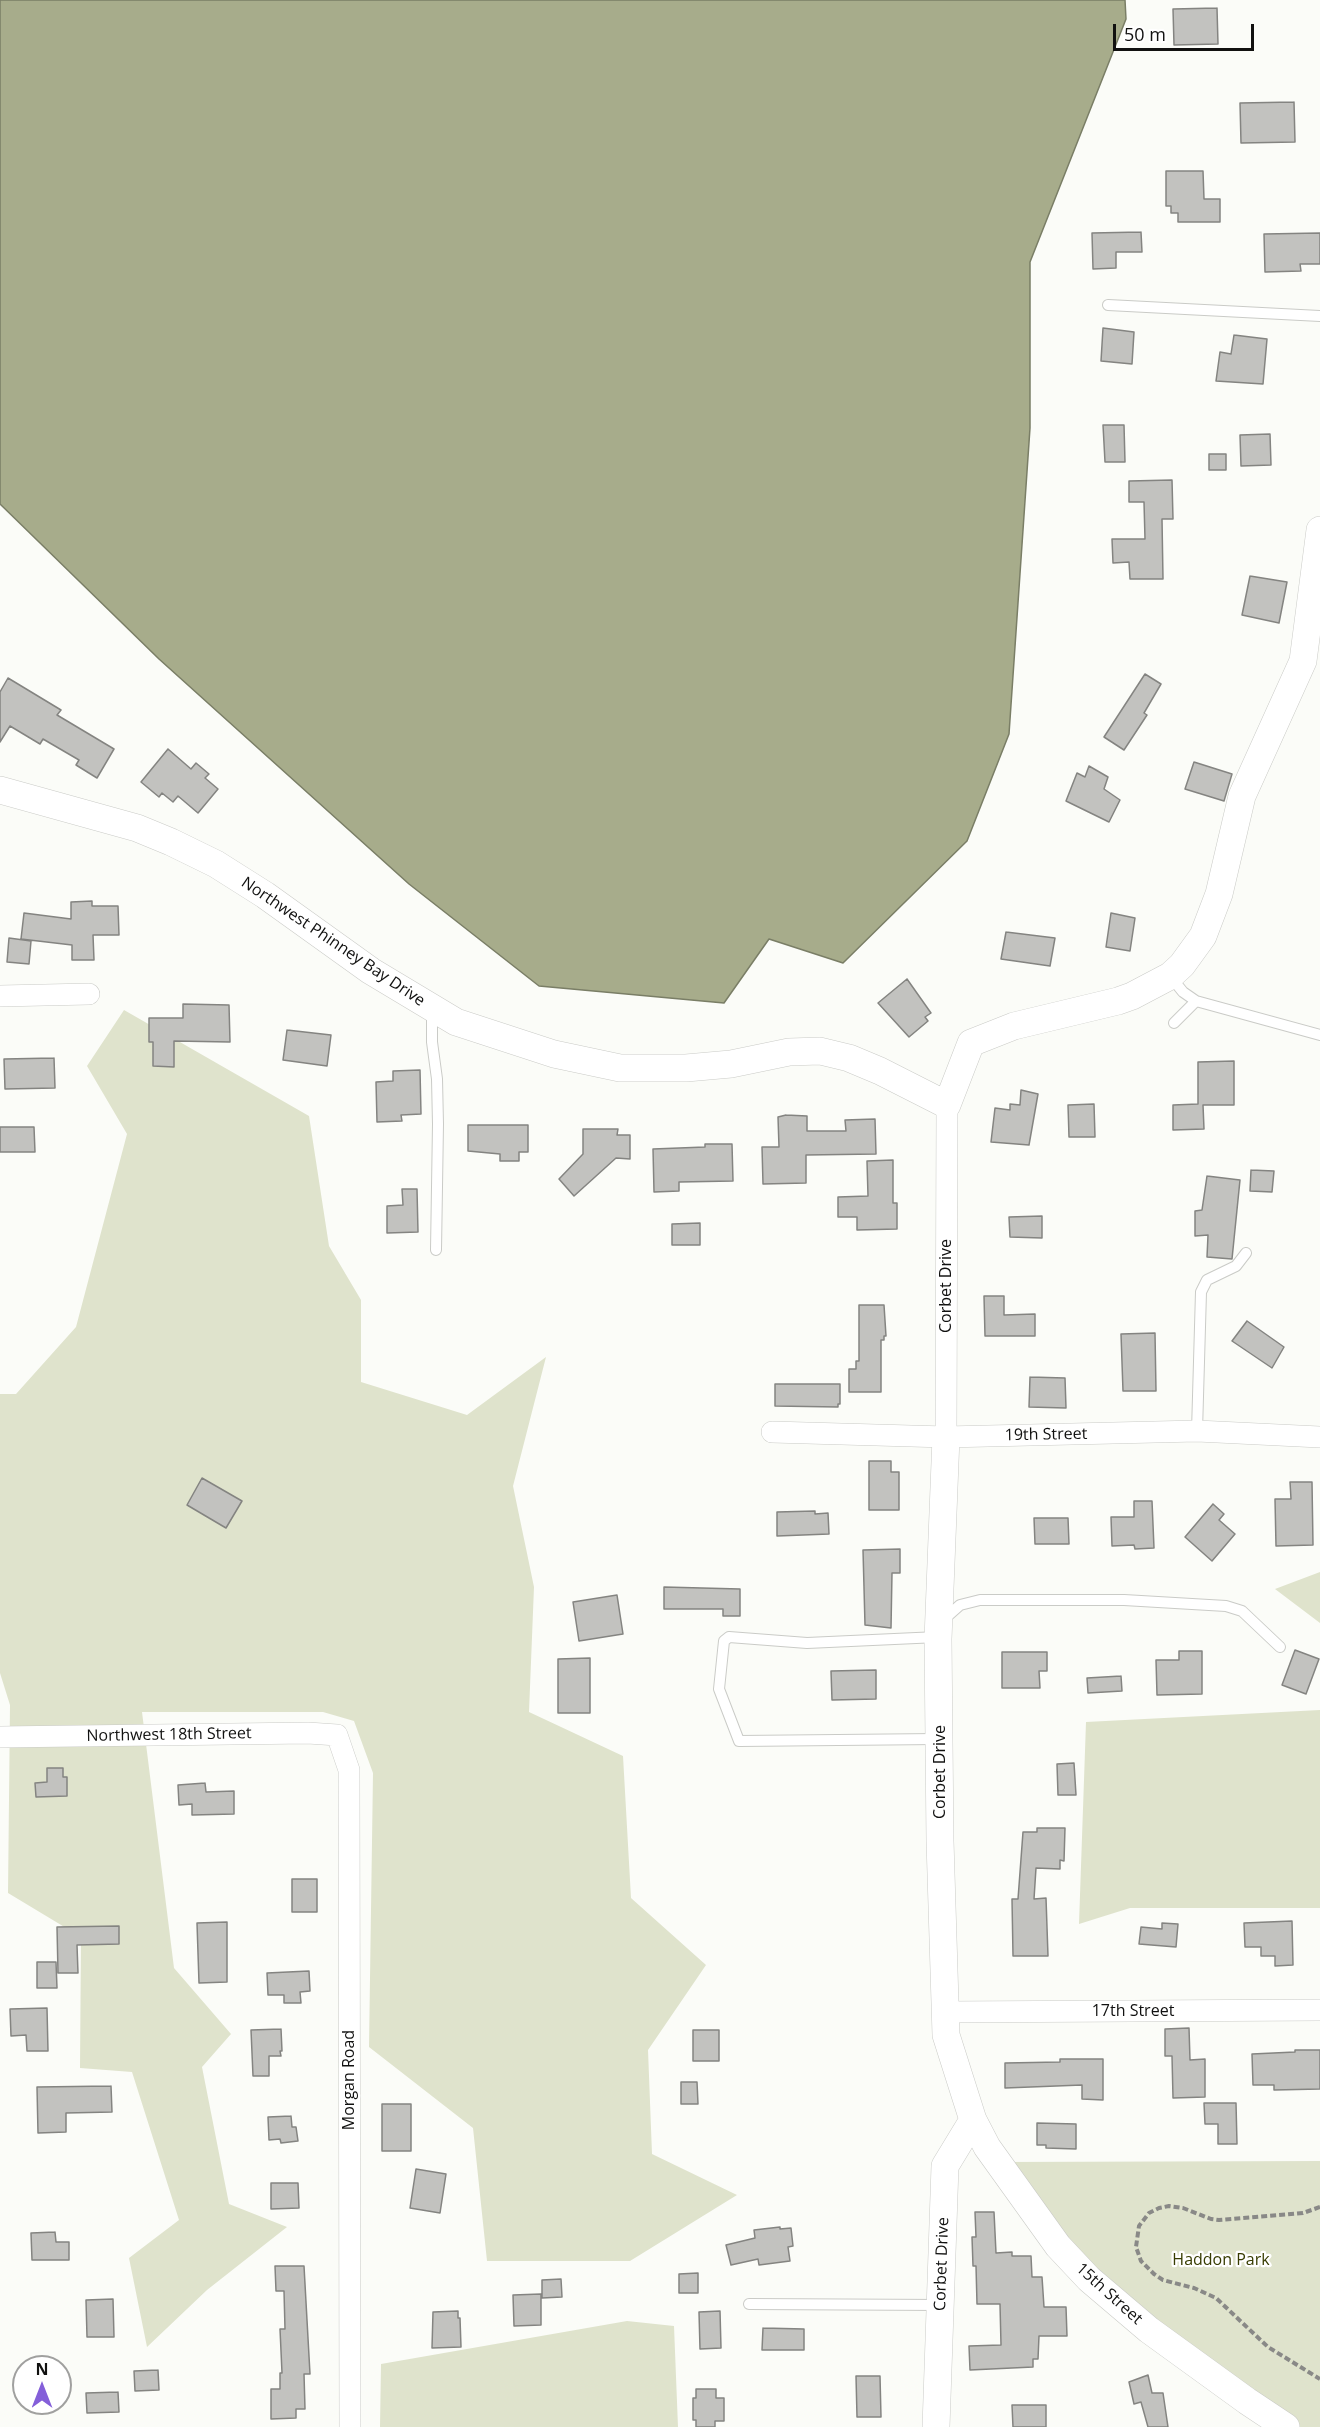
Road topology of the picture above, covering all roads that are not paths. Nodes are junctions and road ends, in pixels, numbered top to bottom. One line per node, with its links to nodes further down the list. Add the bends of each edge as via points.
1 (1108, 305): 2 (lane)
2 (1320, 316)
3 (1320, 530): 5 (street, via 1303,661 1242,796 1219,894 1203,936)
4 (0, 790): 9 (street, Northwest Phinney Bay Drive, via 137,828 216,864 371,971)
5 (1170, 976): 8 (lane); 12 (street, via 1118,1001 1014,1026 971,1043)
6 (89, 994): 7 (street)
7 (0, 996)
8 (1196, 1001): 10 (lane); 11 (lane)
9 (432, 1008): 12 (street, Northwest Phinney Bay Drive, via 456,1022 554,1054 620,1068 686,1068 820,1051 880,1071); 13 (lane, via 438,1112)
10 (1174, 1023)
11 (1320, 1035)
12 (947, 1106): 17 (street, Corbet Drive)
13 (436, 1250)
14 (1246, 1253): 15 (lane, via 1236,1266 1207,1280 1202,1292)
15 (1197, 1431): 17 (street, 19th Street); 18 (street, 19th Street)
16 (772, 1432): 17 (street, 19th Street)
17 (946, 1437): 19 (street, Corbet Drive)
18 (1320, 1437)
19 (939, 1630): 20 (lane, via 960,1605 980,1600 1124,1600 1226,1606 1242,1611); 23 (street, Corbet Drive); 23 (lane, via 807,1643 729,1637 724,1641 719,1689 739,1741)
20 (1280, 1647)
21 (337, 1735): 22 (street, Northwest 18th Street); 29 (street, Morgan Road, via 349,1770)
22 (0, 1737)
23 (939, 1739): 25 (street, Corbet Drive)
24 (1320, 2010): 25 (street, 17th Street)
25 (945, 2012): 26 (street, Corbet Drive, via 946,2034)
26 (973, 2120): 28 (street, Corbet Drive, via 945,2166); 31 (street, 15th Street, via 987,2147 1058,2246 1089,2279 1149,2330)
27 (750, 2304): 28 (lane)
28 (941, 2305): 30 (street, Corbet Drive)
29 (350, 2427)
30 (936, 2427)
31 (1286, 2427)

